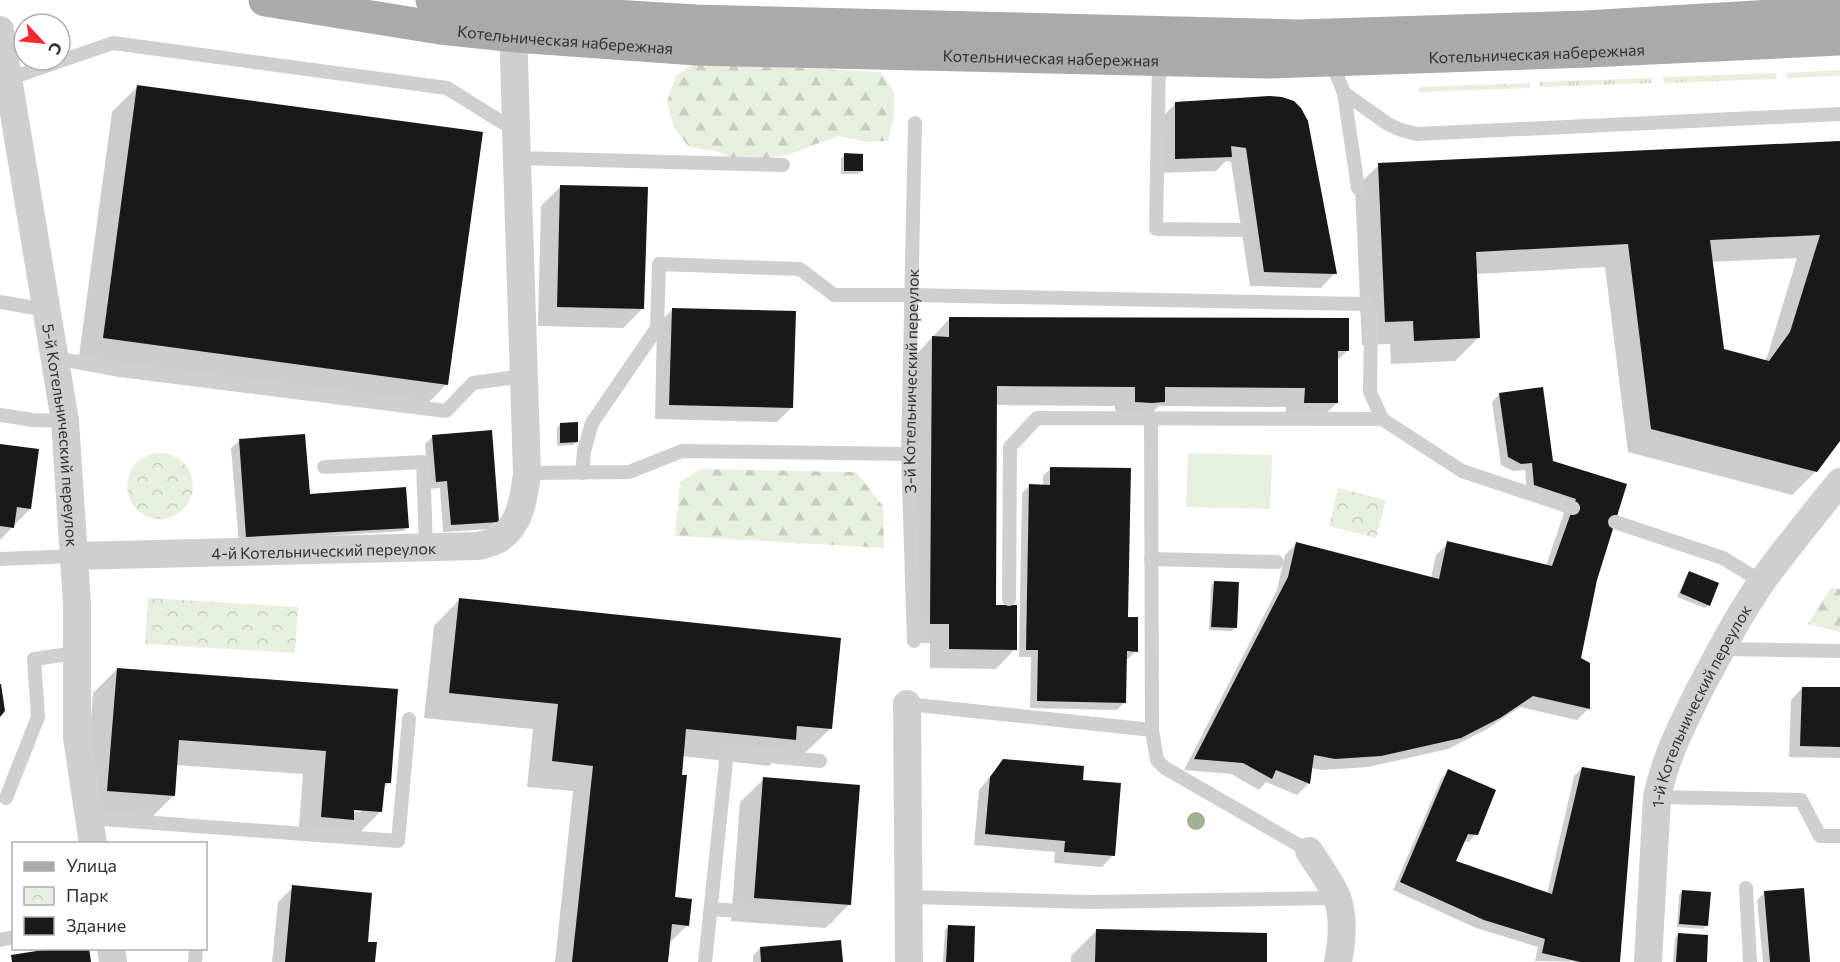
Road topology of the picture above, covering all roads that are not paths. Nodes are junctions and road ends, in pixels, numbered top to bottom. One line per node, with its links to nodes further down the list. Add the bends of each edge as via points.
1 (265, 0): 4 (main road, Котельническая набережная, via 440,28)
2 (432, 0): 4 (main road, Котельническая набережная)
3 (1840, 12): 4 (main road, Котельническая набережная, via 1585,27 1299,36 695,21)
4 (517, 23): 7 (main road, Котельническая набережная, via 696,49); 13 (street, 4-й Котельнический переулок)
5 (0, 30): 9 (street, 5-й Котельнический переулок)
6 (1840, 39): 8 (main road, Котельническая набережная)
7 (1158, 59): 8 (main road, Котельническая набережная); 16 (lane, via 1156,229)
8 (1331, 60): 10 (lane)
9 (8, 79): 13 (lane, via 112,43 447,88); 19 (street, 5-й Котельнический переулок)
10 (1344, 93): 11 (lane, via 1388,124 1417,134); 15 (lane)
11 (1840, 114)
12 (915, 123): 17 (lane, 3-й Котельнический переулок)
13 (516, 144): 14 (lane); 21 (street, 4-й Котельнический переулок)
14 (783, 165)
15 (1358, 188)
16 (1241, 230)
17 (911, 295): 24 (lane, via 1364,304 1371,317 1370,392); 26 (lane, 3-й Котельнический переулок); 29 (lane, via 834,295 800,269 659,264 657,328 592,423)
18 (0, 302): 19 (lane)
19 (47, 310): 20 (street, 5-й Котельнический переулок)
20 (55, 358): 21 (lane, via 120,370 446,411 473,383); 25 (street, 5-й Котельнический переулок)
21 (523, 376): 28 (street, 4-й Котельнический переулок)
22 (0, 415): 25 (lane)
23 (1152, 418): 24 (lane); 36 (lane); 39 (lane, via 1037,418 1010,447)
24 (1382, 419): 31 (lane, via 1462,471)
25 (64, 421): 34 (street, 5-й Котельнический переулок)
26 (908, 454): 29 (lane, via 682,451 629,472); 40 (lane, 3-й Котельнический переулок)
27 (324, 467): 33 (lane, via 423,462)
28 (527, 473): 29 (lane); 33 (street, 4-й Котельнический переулок, via 522,507 498,539 479,546)
29 (582, 473)
30 (1840, 482): 38 (street, 1-й Котельнический переулок)
31 (1573, 508)
32 (1615, 522): 38 (lane, via 1723,558)
33 (426, 546): 34 (street, 4-й Котельнический переулок)
34 (74, 556): 35 (lane); 43 (street, 5-й Котельнический переулок)
35 (0, 559)
36 (1151, 559): 37 (lane); 46 (lane)
37 (1277, 561)
38 (1762, 582): 41 (street, 1-й Котельнический переулок)
39 (1009, 598)
40 (914, 641)
41 (1722, 649): 42 (lane); 48 (street, 1-й Котельнический переулок, via 1673,744)
42 (1840, 651)
43 (76, 653): 49 (lane, via 34,659 38,717); 50 (street, 5-й Котельнический переулок, via 77,738)
44 (907, 704): 46 (lane); 54 (street)
45 (409, 719): 50 (lane, via 398,841)
46 (1152, 730): 52 (lane, via 1157,760 1165,768)
47 (820, 761): 56 (lane, via 727,752)
48 (1658, 797): 51 (lane, via 1801,800 1820,836); 61 (street, 1-й Котельнический переулок)
49 (6, 798)
50 (90, 831)
51 (1840, 836)
52 (1309, 851): 55 (street)
53 (1746, 888): 62 (lane)
54 (908, 897): 55 (lane, via 1089,902); 59 (street)
55 (1337, 898): 60 (street, via 1342,943)
56 (711, 909): 57 (lane); 58 (lane)
57 (828, 917)
58 (705, 962)
59 (909, 962)
60 (1338, 962)
61 (1648, 962)
62 (1750, 962)

